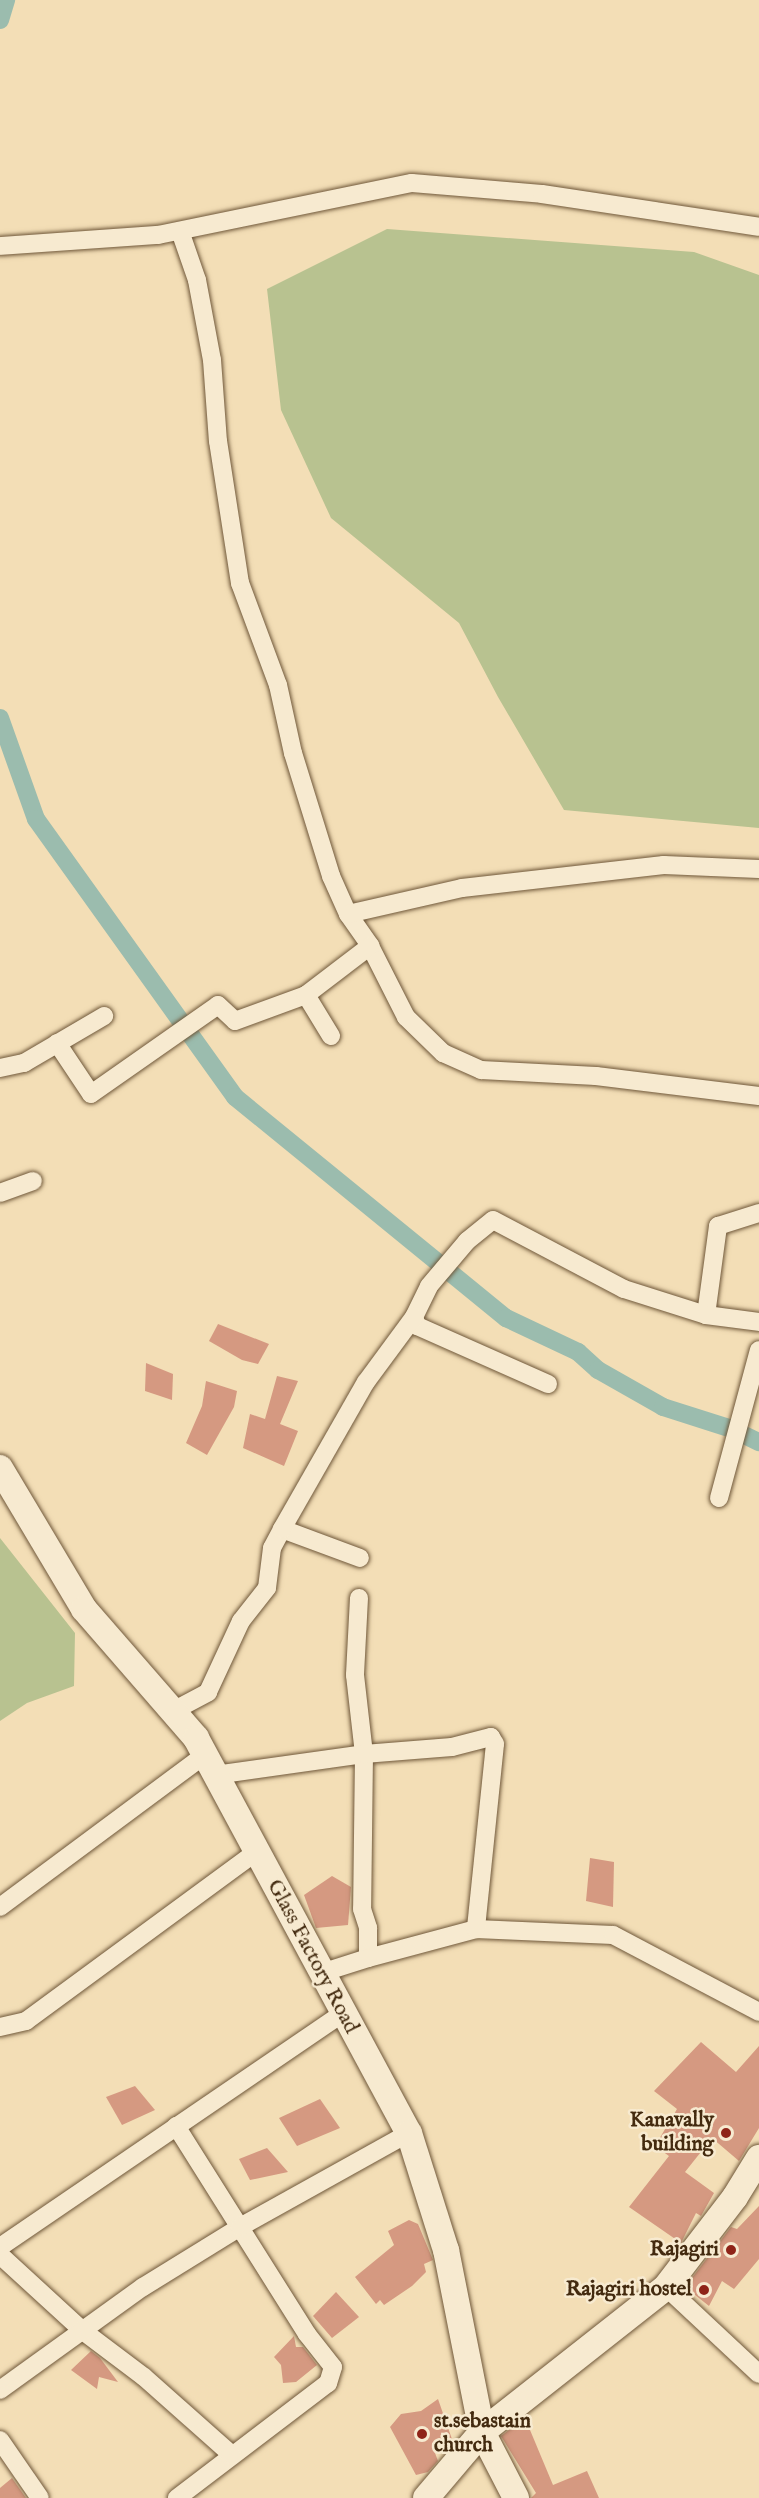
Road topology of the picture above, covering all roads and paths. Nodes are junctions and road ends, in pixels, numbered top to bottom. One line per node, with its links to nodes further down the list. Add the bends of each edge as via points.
1 (759, 227): 2 (street, via 542,194 412,183)
2 (180, 231): 3 (street); 5 (street, via 197,280 213,360 218,441 240,583 278,686 293,753)
3 (0, 246)
4 (759, 869): 5 (street, via 664,865 462,888)
5 (348, 914): 6 (street)
6 (370, 946): 7 (street); 12 (street, via 406,1017 443,1053 481,1070 596,1076)
7 (306, 995): 9 (street); 10 (street, via 235,1021 218,1005 92,1094)
8 (104, 1016): 10 (street)
9 (331, 1036)
10 (57, 1043): 11 (street, via 24,1063)
11 (0, 1068)
12 (759, 1096)
13 (33, 1181): 14 (street)
14 (0, 1193)
15 (759, 1213): 16 (street, via 718,1226)
16 (706, 1315): 17 (street, via 624,1289 493,1220 443,1270); 18 (street)
17 (414, 1317): 20 (street, via 417,1326 426,1331); 23 (street, via 366,1382)
18 (759, 1322)
19 (759, 1350): 22 (street)
20 (548, 1384)
21 (0, 1467): 26 (main road, Glass Factory Road, via 84,1609)
22 (719, 1498)
23 (282, 1529): 24 (street); 26 (street, via 272,1548 267,1588 241,1621 208,1692)
24 (360, 1558)
25 (359, 1598): 27 (street, via 355,1675)
26 (173, 1711): 28 (main road, Glass Factory Road)
27 (364, 1754): 28 (street); 31 (street, via 452,1747 491,1737 495,1744); 32 (street, via 362,1909 368,1928)
28 (210, 1765): 29 (main road, Glass Factory Road); 30 (street)
29 (256, 1852): 33 (main road, Glass Factory Road); 36 (street, via 26,2021)
30 (0, 1907)
31 (476, 1929): 32 (street); 34 (street, via 625,1938)
32 (368, 1958): 33 (street)
33 (321, 1973): 35 (main road, Glass Factory Road)
34 (759, 2012)
35 (342, 2013): 37 (street); 38 (main road, Glass Factory Road)
36 (0, 2027)
37 (176, 2126): 40 (street); 41 (street)
38 (409, 2133): 40 (street); 47 (main road, Glass Factory Road, via 446,2250)
39 (759, 2158): 43 (main road, via 735,2197)
40 (240, 2227): 44 (street, via 143,2287); 49 (street, via 307,2334 333,2367 328,2383)
41 (0, 2247)
42 (0, 2255): 44 (street)
43 (666, 2287): 45 (street); 47 (main road)
44 (83, 2331): 46 (street); 49 (street, via 153,2384)
45 (759, 2374)
46 (0, 2390)
47 (482, 2432): 52 (main road); 53 (main road, Glass Factory Road)
48 (0, 2440): 50 (street)
49 (232, 2455): 51 (street)
50 (40, 2498)
51 (177, 2498)
52 (426, 2498)
53 (516, 2498)

